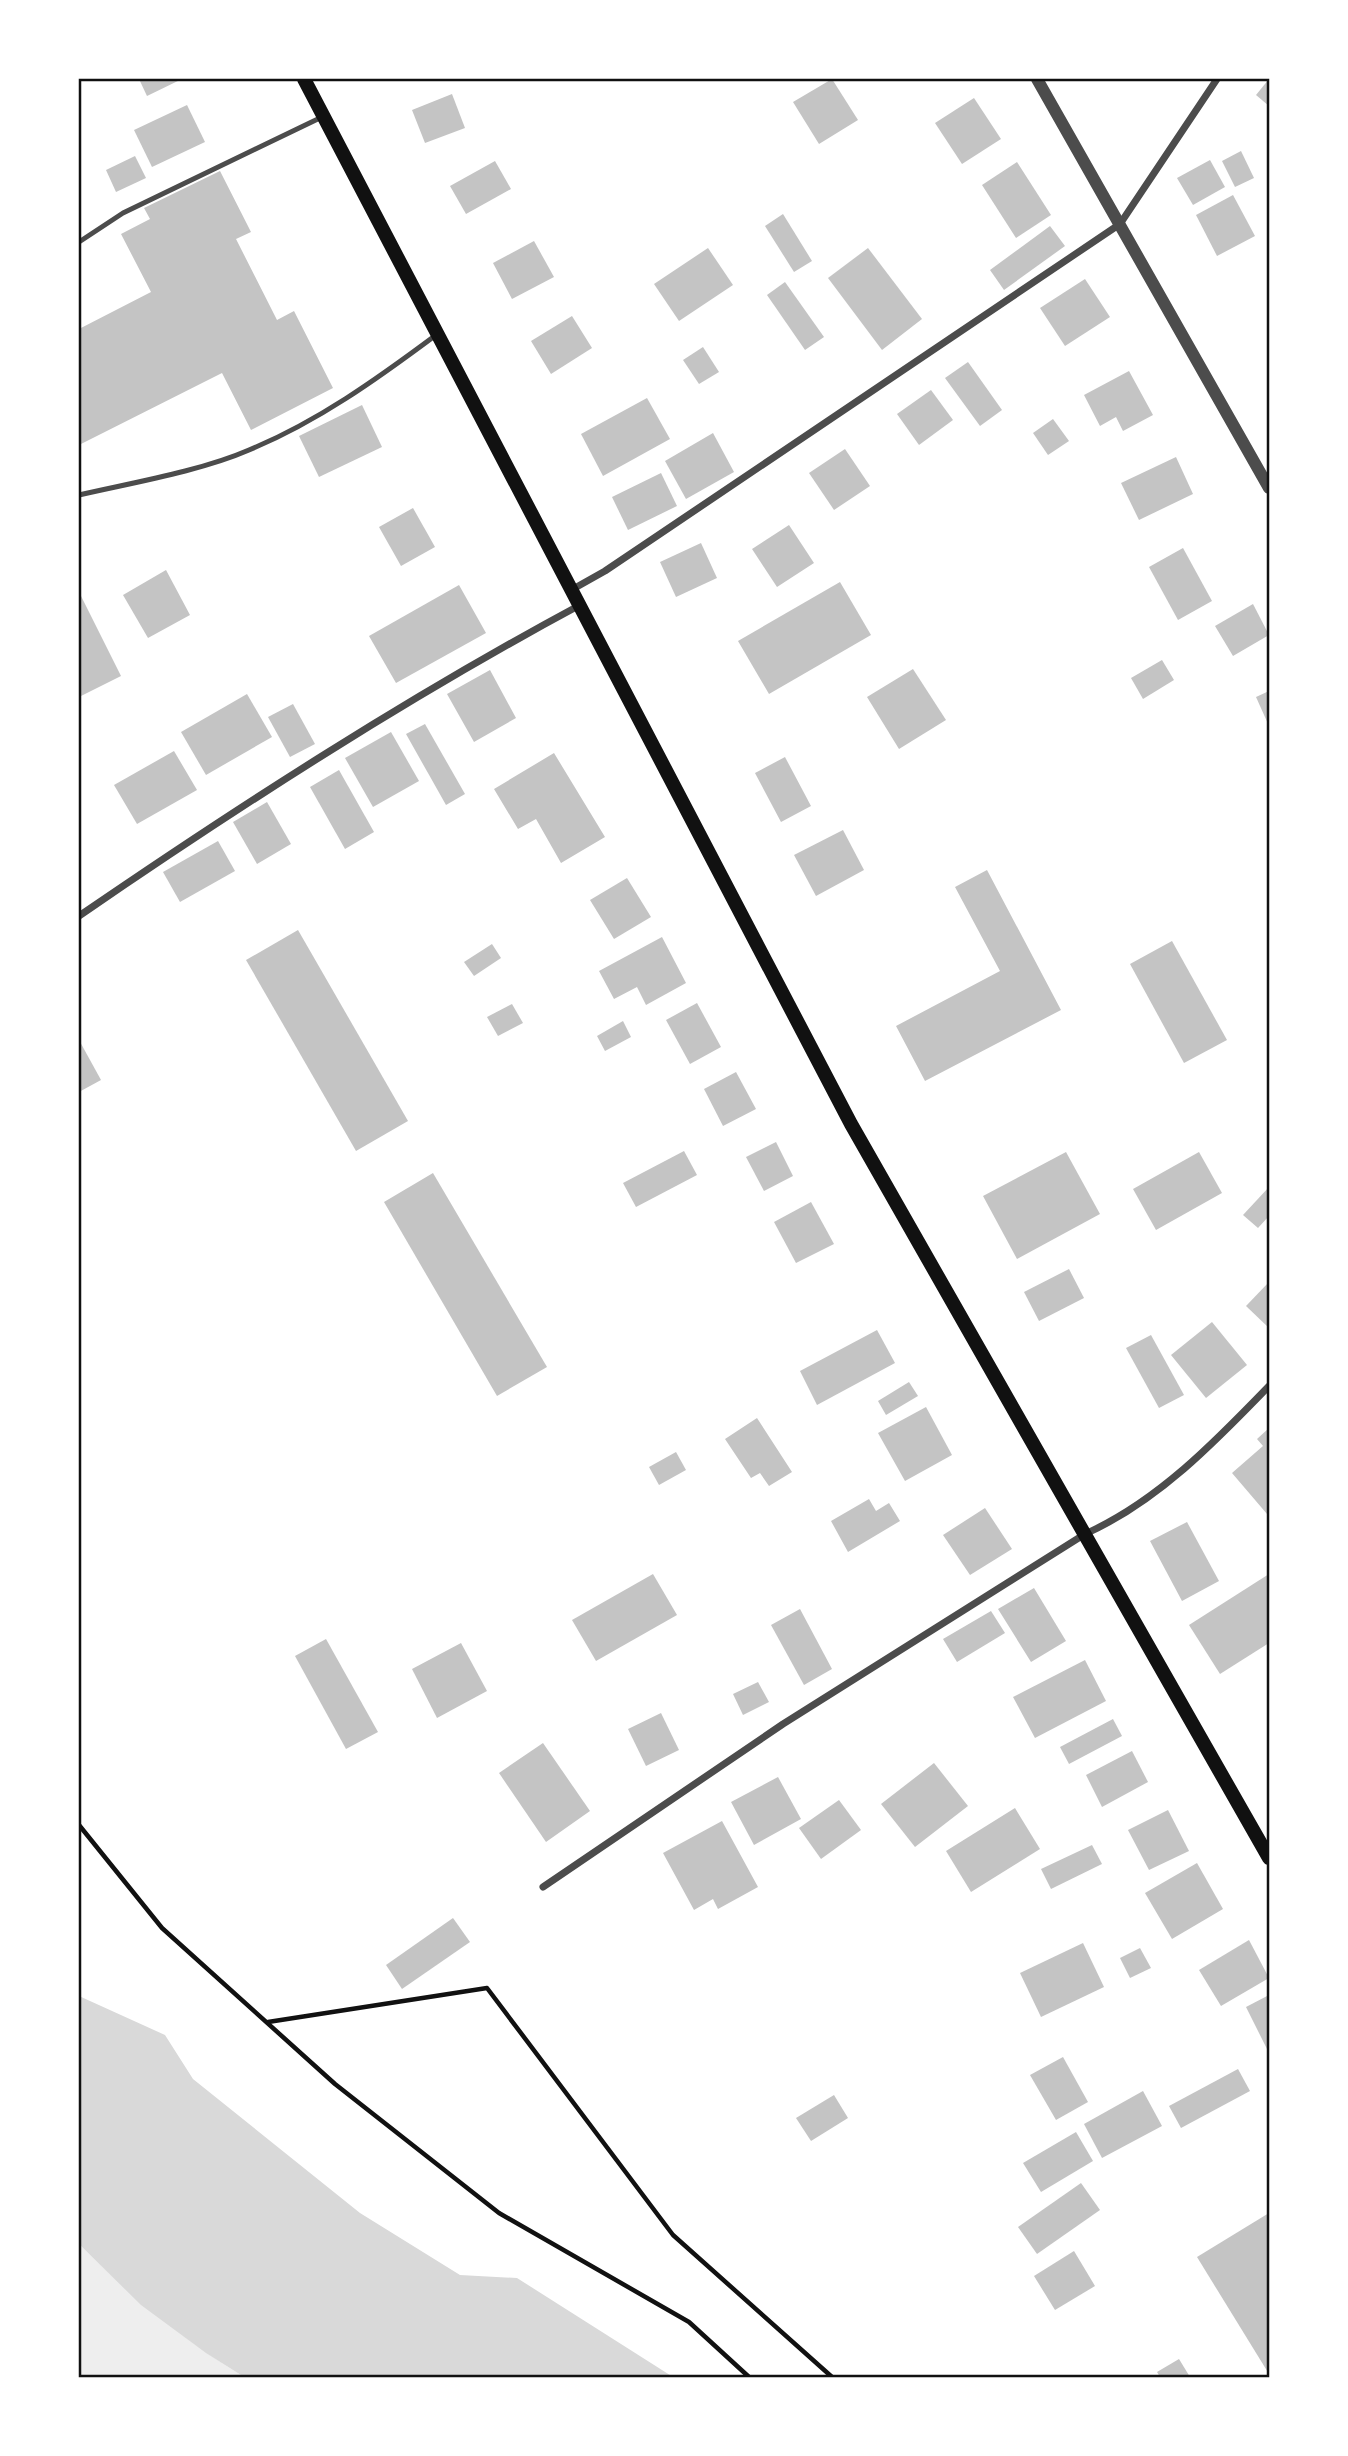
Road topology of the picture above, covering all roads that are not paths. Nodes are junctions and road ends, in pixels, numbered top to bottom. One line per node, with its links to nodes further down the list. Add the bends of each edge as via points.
1 (304, 79): 4 (main road)
2 (1037, 79): 5 (street)
3 (1217, 79): 5 (street)
4 (324, 116): 6 (lane, via 123,212); 7 (main road)
5 (1120, 224): 8 (street); 10 (street)
6 (79, 242)
7 (438, 334): 9 (lane, via 316,418 247,451); 10 (main road)
8 (1269, 488)
9 (79, 495)
10 (573, 589): 11 (main road)
11 (581, 604): 12 (street, via 224,816); 14 (main road, via 851,1124)
12 (79, 916)
13 (1269, 1386): 14 (street, via 1217,1439 1121,1518)
14 (1085, 1534): 15 (main road); 16 (street, via 783,1724)
15 (1269, 1858)
16 (543, 1887)

